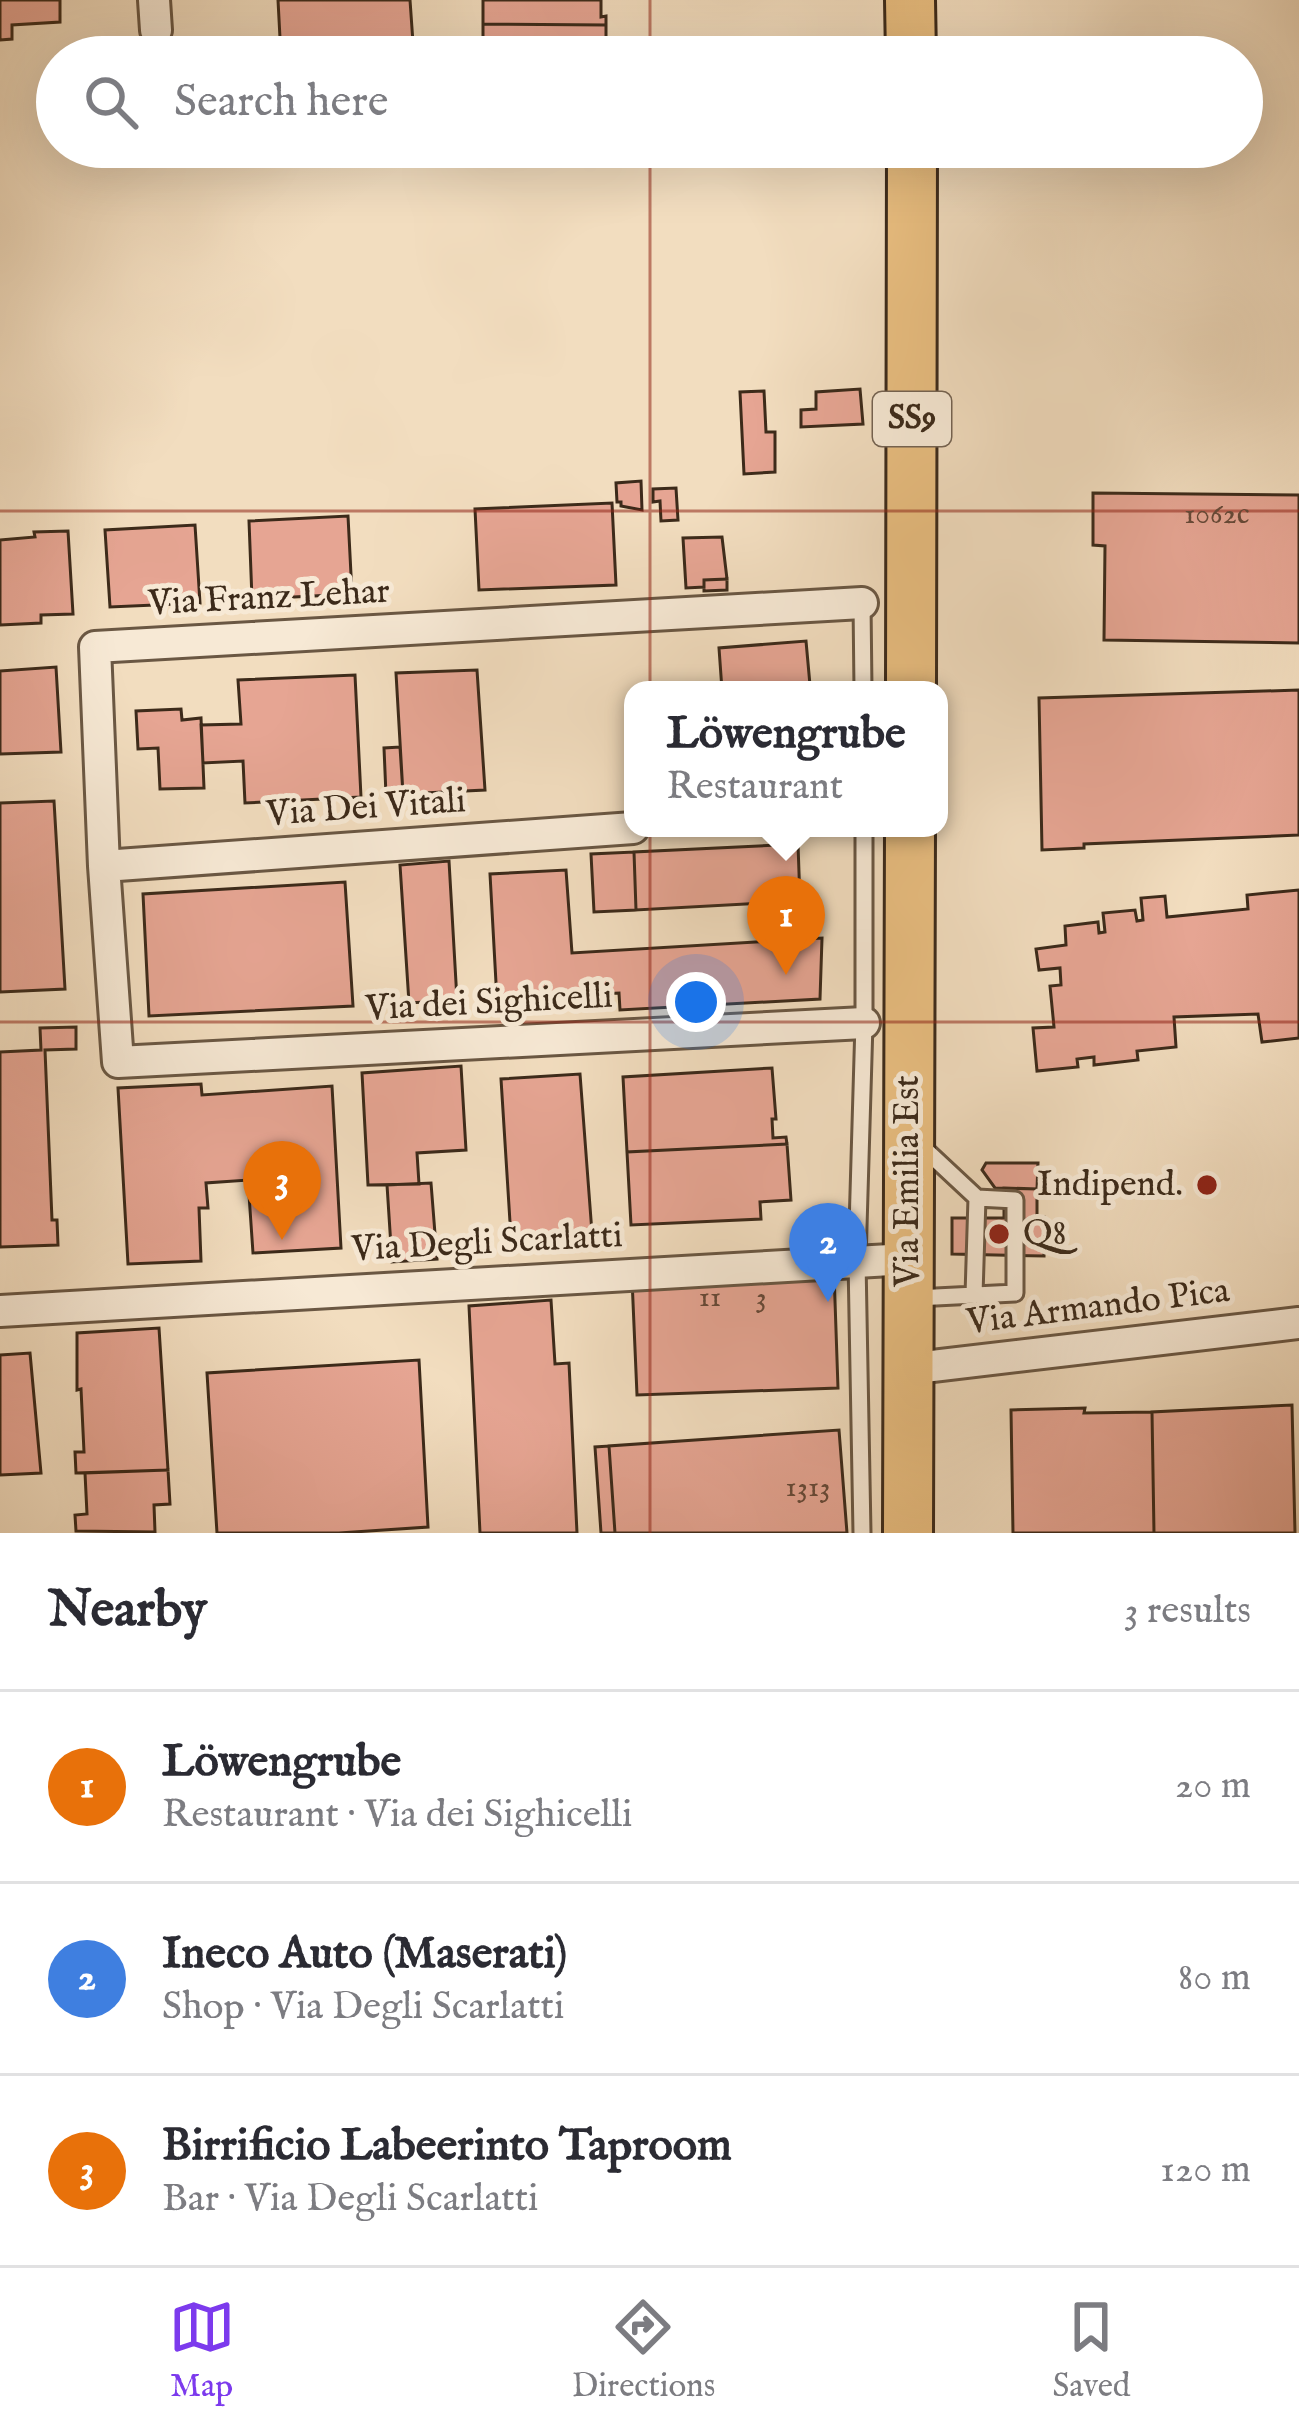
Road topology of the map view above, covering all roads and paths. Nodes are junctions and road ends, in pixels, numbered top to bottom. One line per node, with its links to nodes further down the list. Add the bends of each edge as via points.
1 (910, 0): 2 (main road)
2 (911, 36)
3 (912, 168): 6 (main road, SS9)
4 (862, 603): 5 (lane); 10 (street, Via Franz Lehar, via 95,647)
5 (863, 681)
6 (911, 681)
7 (624, 829): 10 (street, Via Dei Vitali)
8 (864, 837): 11 (lane)
9 (910, 837): 13 (main road, Via Emilia Est)
10 (104, 866): 12 (street, Via Franz Lehar)
11 (864, 1023): 12 (street, Via dei Sighicelli); 15 (lane)
12 (118, 1062)
13 (908, 1135): 14 (lane); 16 (main road, Via Emilia Est)
14 (976, 1198): 17 (lane); 17 (lane, via 1016,1201 1015,1293)
15 (857, 1261): 16 (street, Via Degli Scarlatti); 18 (street, Via Degli Scarlatti); 21 (lane)
16 (908, 1279): 17 (lane); 20 (main road, Via Emilia Est)
17 (974, 1295)
18 (0, 1311)
19 (1299, 1323): 20 (street, Via Armando Pica)
20 (907, 1369): 22 (main road, Via Emilia Est)
21 (862, 1533)
22 (908, 1533)

